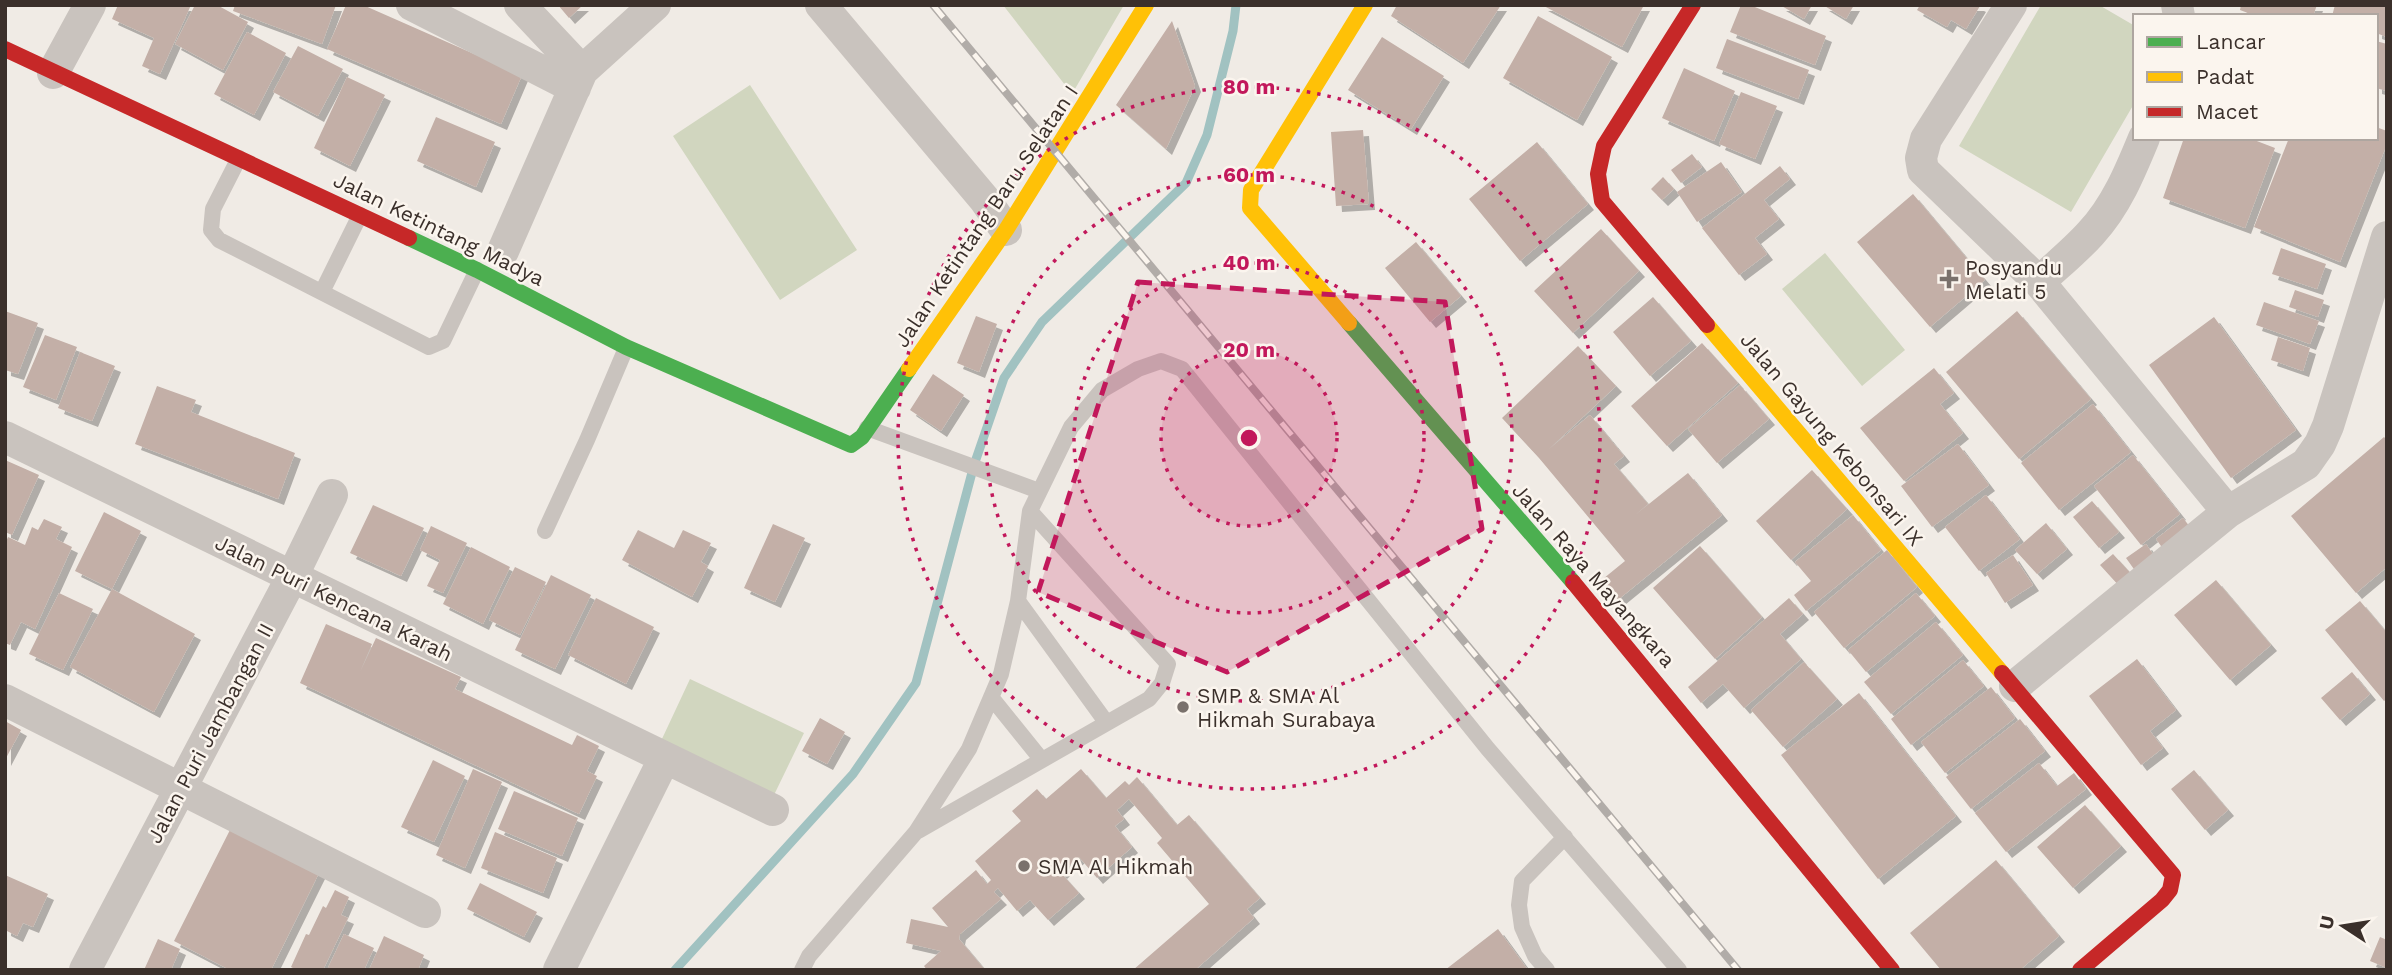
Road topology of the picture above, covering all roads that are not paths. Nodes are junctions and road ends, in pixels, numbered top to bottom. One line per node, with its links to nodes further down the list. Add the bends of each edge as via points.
1 (90, 5): 11 (street)
2 (412, 5): 12 (street)
3 (520, 5): 12 (street)
4 (655, 5): 12 (street)
5 (821, 5): 16 (street)
6 (1146, 5): 16 (street, Jalan Ketintang Baru Selatan I)
7 (1365, 5): 49 (street, Jalan Raya Mayangkara, via 1251,190 1248,203 1254,216 1617,633)
8 (1693, 5): 33 (street, Jalan Gayung Kebonsari IX, via 1604,146 1597,180 1602,201)
9 (2011, 5): 20 (street, via 1926,139 1921,163 1923,170)
10 (5, 49): 11 (street, Jalan Ketintang Madya)
11 (53, 73): 14 (street, Jalan Ketintang Madya)
12 (578, 80): 18 (street)
13 (2143, 140): 20 (street, via 2106,214)
14 (239, 158): 15 (street, Jalan Ketintang Madya); 21 (lane, via 213,209 211,230 219,240)
15 (360, 215): 19 (street, Jalan Ketintang Madya); 21 (lane)
16 (1006, 230): 23 (street, Jalan Ketintang Baru Selatan I)
17 (2387, 237): 29 (street, via 2320,444 2306,464)
18 (503, 251)
19 (477, 270): 21 (lane, via 443,341 429,347); 22 (street, Jalan Ketintang Madya)
20 (2039, 282): 29 (street)
21 (322, 292)
22 (626, 347): 25 (street, Jalan Ketintang Madya); 30 (lane)
23 (867, 428): 25 (street, Jalan Ketintang Baru Selatan I); 26 (lane)
24 (5, 436): 31 (street, Jalan Puri Kencana Karah)
25 (855, 445)
26 (1039, 491): 28 (lane); 42 (lane, via 1071,426 1102,390 1161,361 1182,369 1488,749)
27 (332, 495): 31 (street, Jalan Puri Jambangan II)
28 (1030, 511): 32 (lane); 36 (lane, via 1168,664 1163,684 1149,699)
29 (2228, 512): 33 (street)
30 (545, 531)
31 (292, 577): 37 (street, Jalan Puri Kencana Karah); 39 (street, Jalan Puri Jambangan II)
32 (1018, 601): 34 (lane); 36 (lane)
33 (2015, 685): 50 (street, Jalan Gayung Kebonsari IX, via 2173,875 2162,900)
34 (990, 697): 38 (lane); 41 (lane, via 969,749)
35 (5, 700): 39 (street)
36 (1106, 722): 38 (lane)
37 (664, 759): 40 (street, Jalan Puri Kencana Karah); 45 (street)
38 (1041, 759): 41 (lane)
39 (180, 788): 43 (street); 44 (street, Jalan Puri Jambangan II)
40 (773, 810)
41 (916, 832): 46 (lane, via 809,956)
42 (1565, 837): 47 (lane, via 1522,881 1520,893 1522,927); 48 (lane)
43 (425, 912)
44 (85, 970)
45 (559, 970)
46 (802, 970)
47 (1547, 970)
48 (1679, 970)
49 (1892, 970)
50 (2080, 970)

